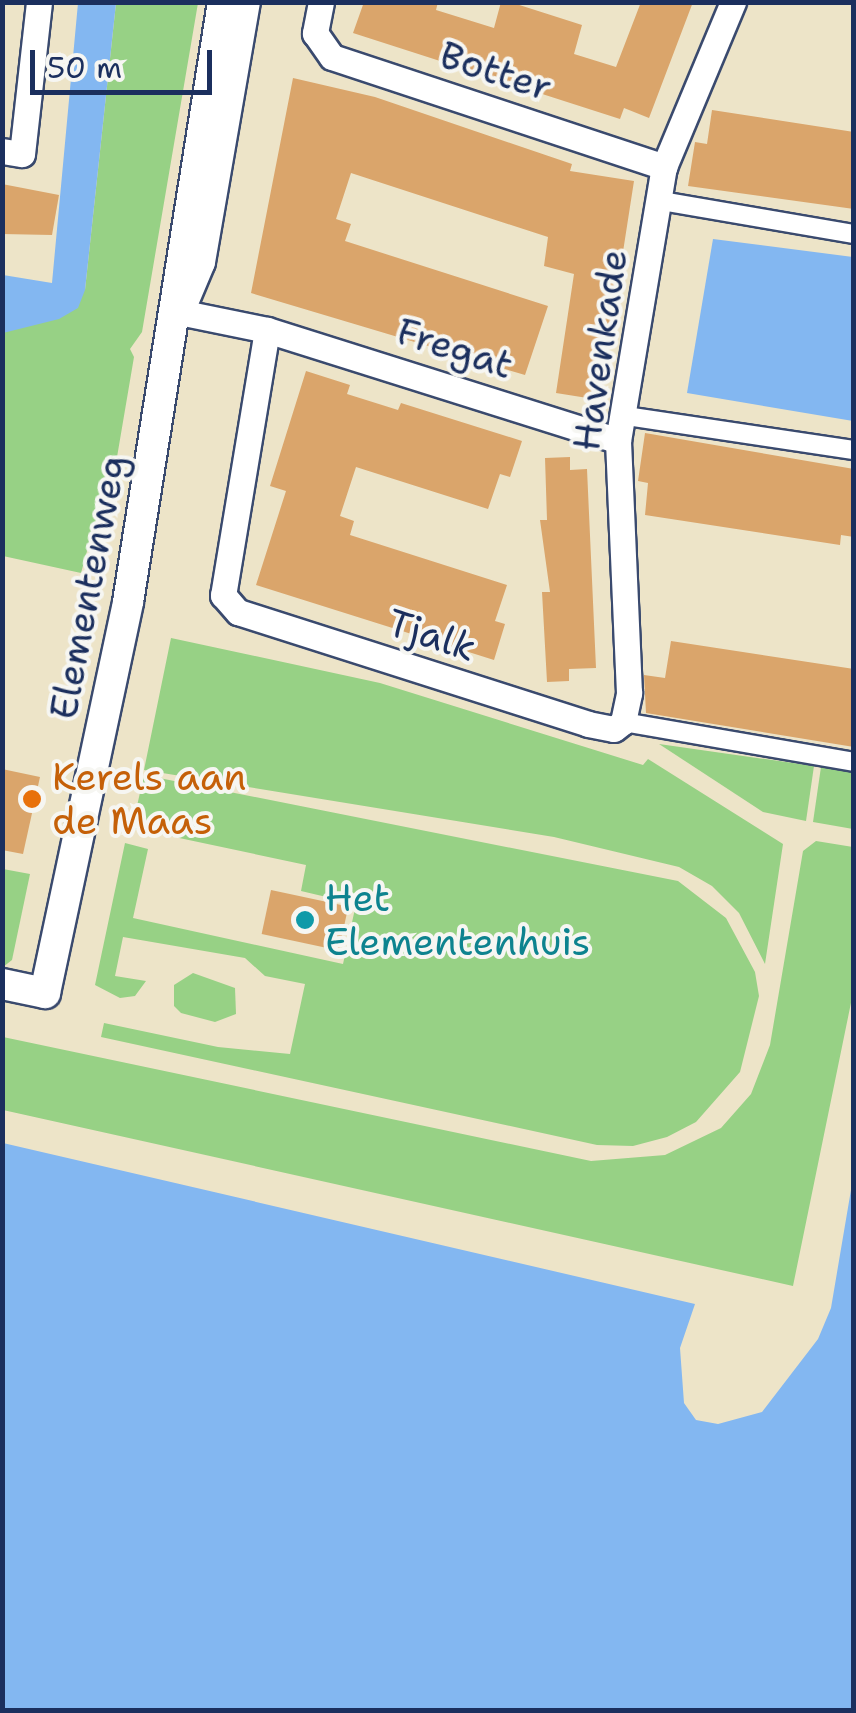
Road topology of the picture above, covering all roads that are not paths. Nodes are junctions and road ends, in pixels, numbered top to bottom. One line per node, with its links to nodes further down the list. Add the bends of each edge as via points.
1 (39, 2): 6 (street)
2 (223, 2): 10 (street, Elementenweg, via 178,262)
3 (244, 2): 10 (street, Elementenweg, via 200,262)
4 (321, 2): 7 (street, Botter, via 315,33 332,57)
5 (733, 2): 7 (street, Havenkade)
6 (12, 152)
7 (664, 168): 8 (street, Havenkade)
8 (661, 201): 9 (street); 12 (street, Havenkade)
9 (854, 234)
10 (178, 312): 11 (street, Fregat); 16 (street, Elementenweg, via 128,602 45,993)
11 (268, 330): 12 (street, Fregat); 14 (street, Tjalk, via 223,595 238,612 588,724 614,729)
12 (622, 428): 13 (street); 14 (street, Havenkade, via 629,694)
13 (854, 450)
14 (624, 722): 15 (street)
15 (854, 762)
16 (2, 984)

